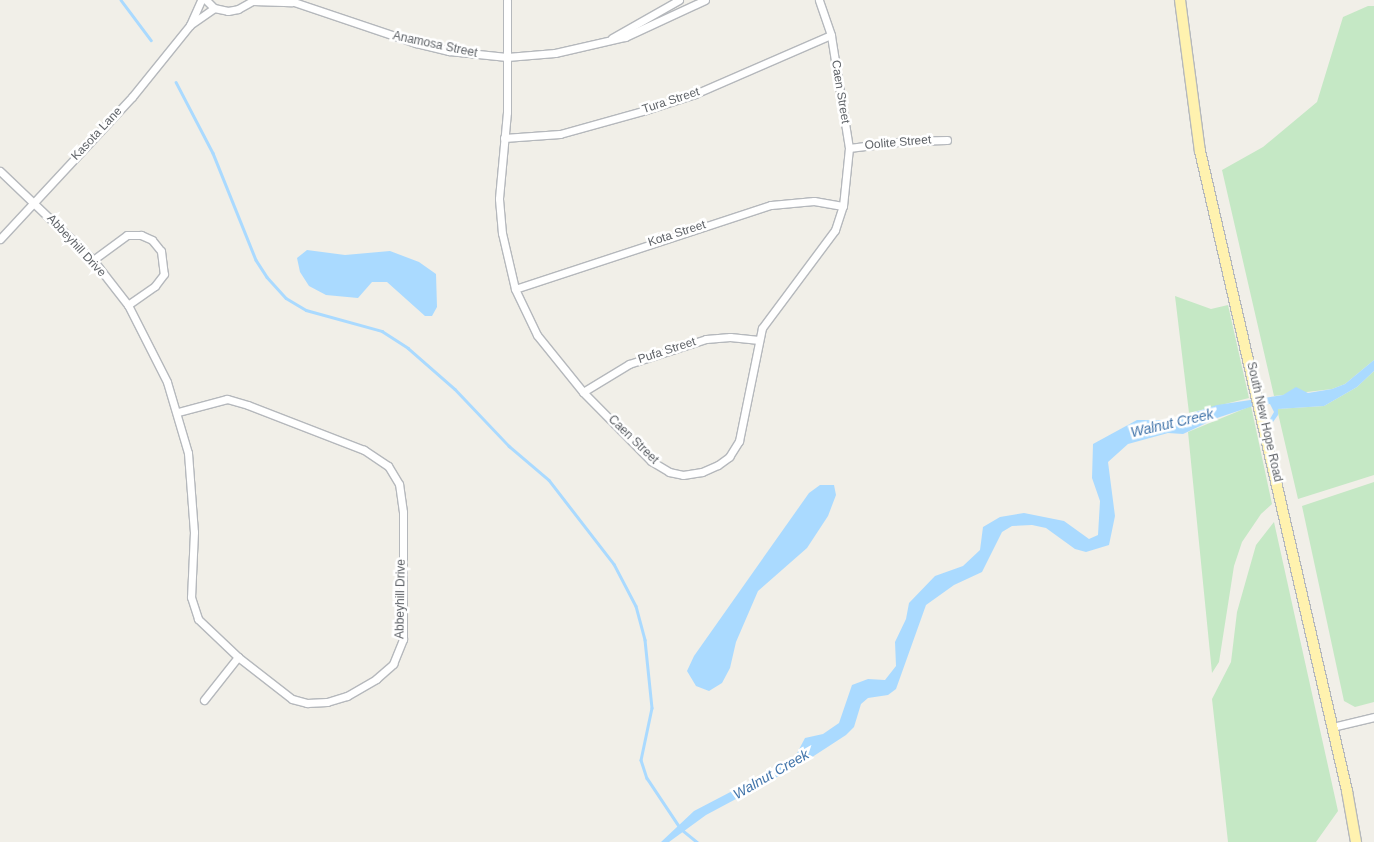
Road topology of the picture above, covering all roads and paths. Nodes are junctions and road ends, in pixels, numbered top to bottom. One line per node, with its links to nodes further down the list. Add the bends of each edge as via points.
1 (201, 0): 11 (street, Kasota Lane)
2 (206, 0): 10 (street)
3 (253, 0): 9 (street, Anamosa Street); 10 (street, via 238,9)
4 (507, 0): 14 (street, Caen Street)
5 (679, 0): 13 (street, Anamosa Street)
6 (705, 0): 13 (street, Anamosa Street, via 641,32)
7 (819, 0): 12 (street, Caen Street)
8 (1180, 0): 31 (main road, South New Hope Road, via 1200,151)
9 (289, 1): 14 (street, Anamosa Street, via 416,43 449,51)
10 (214, 8): 11 (street, Kasota Lane)
11 (190, 26): 19 (street, Kasota Lane, via 132,97)
12 (831, 35): 15 (street, Tura Street, via 695,94 560,134); 17 (street, Caen Street)
13 (612, 38): 14 (street, Anamosa Street, via 555,53)
14 (507, 57): 15 (street, Caen Street, via 508,112)
15 (504, 138): 23 (street, Caen Street, via 499,199 502,233)
16 (947, 140): 17 (street, Oolite Street, via 906,140)
17 (849, 148): 20 (street, Caen Street)
18 (0, 171): 19 (street, Abbeyhill Drive)
19 (34, 202): 21 (street, Kasota Lane); 22 (street, Abbeyhill Drive)
20 (843, 206): 23 (street, Kota Street, via 814,201 771,205); 25 (street, Caen Street, via 834,230 768,318)
21 (0, 239)
22 (93, 260): 24 (street, Abbeyhill Drive); 24 (street, via 127,235 140,235 152,240 161,250 164,274 155,286)
23 (515, 289): 26 (street, Caen Street, via 537,335)
24 (128, 305): 27 (street, Abbeyhill Drive, via 153,351)
25 (758, 340): 26 (street, Pufa Street, via 706,339 629,364); 26 (street, Caen Street, via 746,420 739,441 729,457 702,472 669,472 651,461)
26 (583, 392)
27 (178, 412): 28 (street, Abbeyhill Drive, via 188,453 192,492 192,596 198,619); 28 (street, Abbeyhill Drive, via 227,399 248,405 364,450 388,466 399,484 403,512 403,640 393,664 347,696 308,703 292,699)
28 (238, 657): 29 (street)
29 (204, 700)
30 (1374, 717): 31 (street)
31 (1332, 727): 32 (main road, South New Hope Road)
32 (1356, 842)

